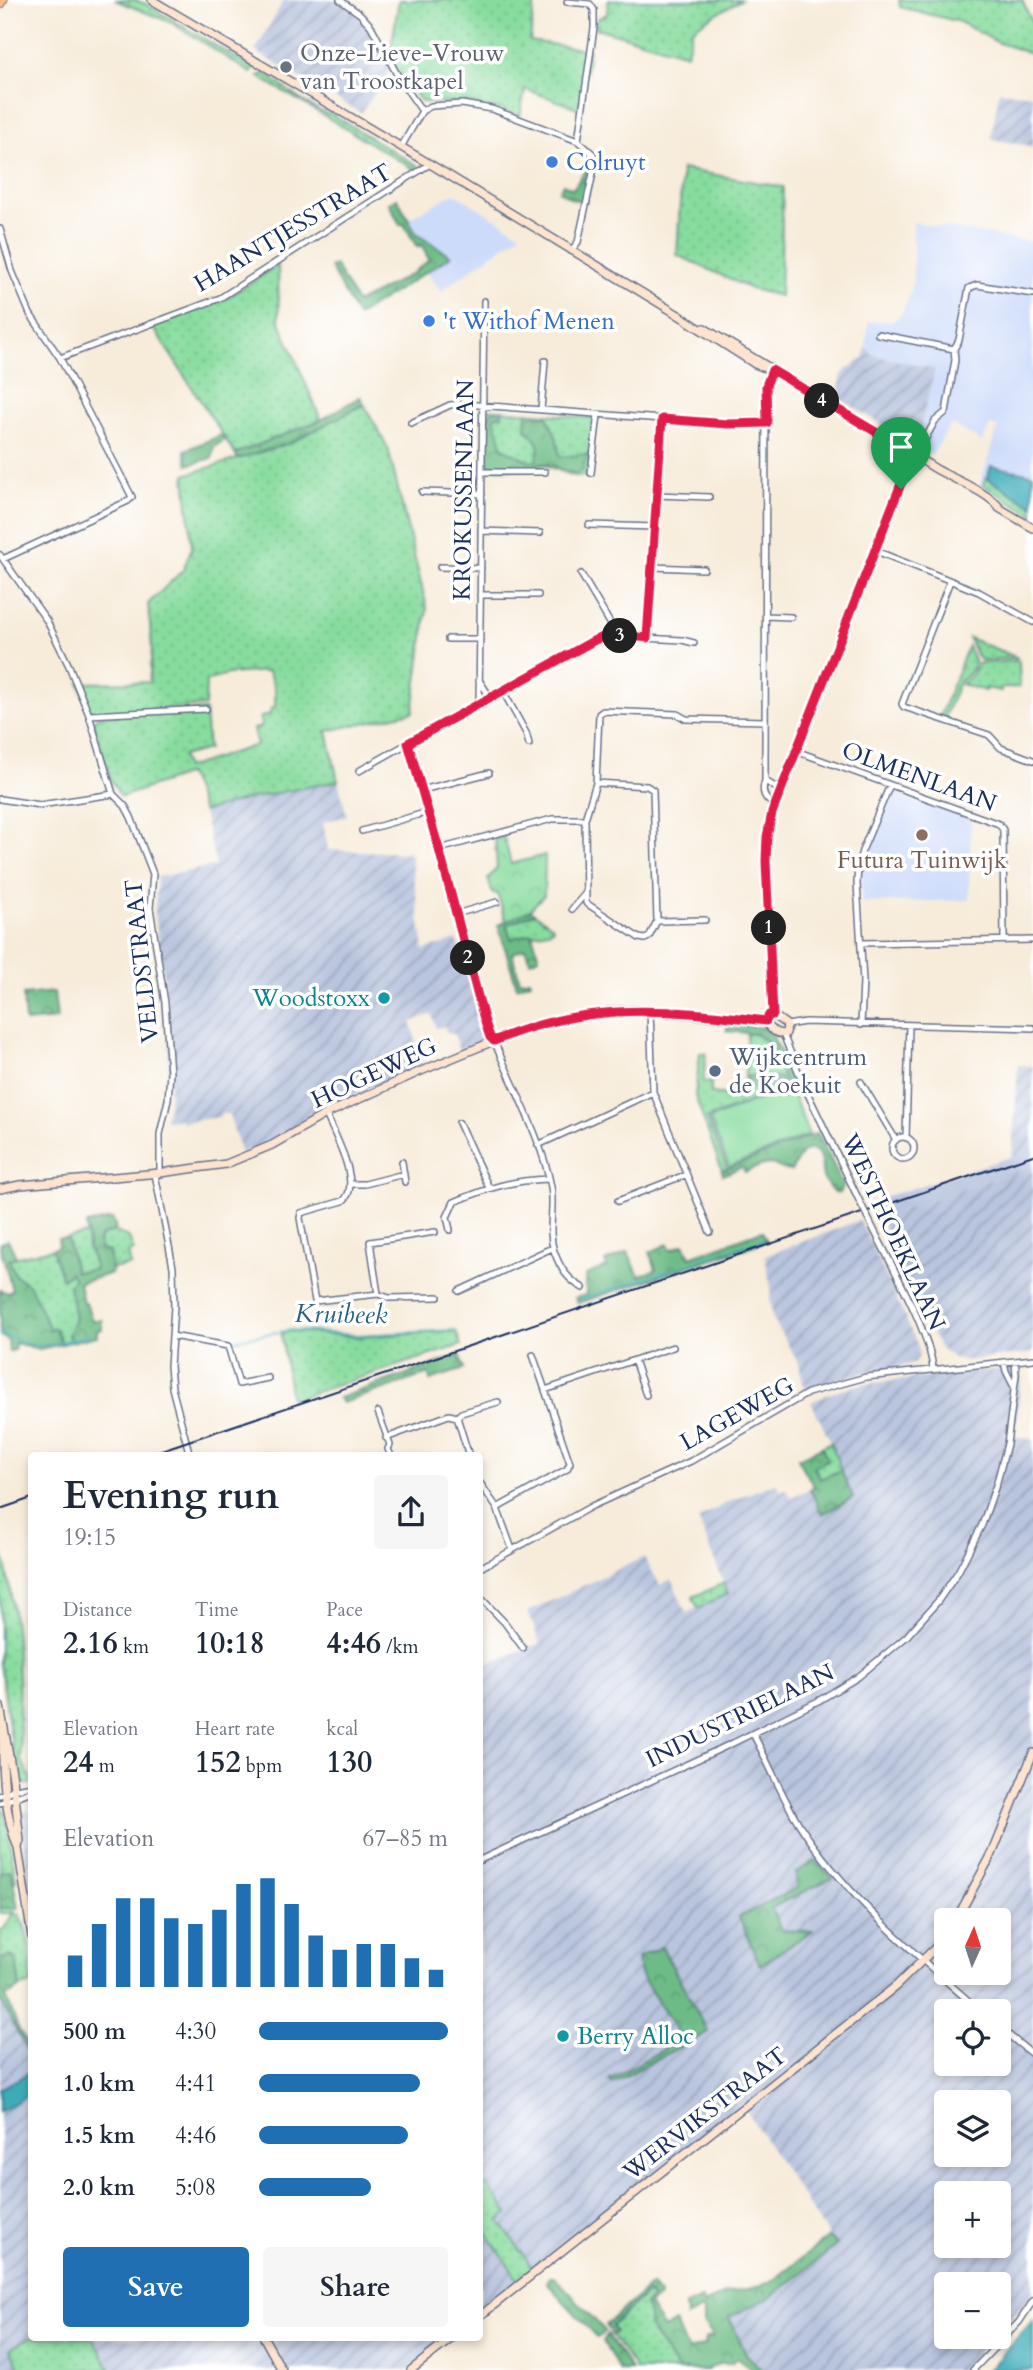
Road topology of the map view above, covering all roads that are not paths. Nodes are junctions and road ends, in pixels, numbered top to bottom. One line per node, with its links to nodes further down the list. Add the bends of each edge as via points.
1 (152, 0): 6 (street)
2 (341, 0): 4 (street, via 371,26)
3 (567, 2): 5 (street, via 586,2 594,10)
4 (422, 111): 5 (street, via 431,106 492,109); 6 (street)
5 (581, 143): 9 (street, via 593,153 595,164 578,242)
6 (401, 147): 7 (street)
7 (430, 164): 9 (street); 14 (street, HAANTJESSTRAAT, via 220,298)
8 (0, 229): 14 (street, VELDSTRAAT, via 30,313)
9 (572, 251): 16 (street, via 755,364)
10 (1033, 294): 13 (street, via 972,285)
11 (484, 301): 17 (street, KROKUSSENLAAN)
12 (878, 334): 13 (street)
13 (954, 349): 23 (street, via 946,412 935,421)
14 (60, 358): 37 (street, VELDSTRAAT, via 132,497)
15 (545, 361): 18 (street)
16 (772, 370): 22 (street, via 766,386); 23 (street)
17 (483, 406): 18 (street); 21 (street, via 450,405); 24 (street, KROKUSSENLAAN)
18 (541, 410): 19 (street)
19 (597, 415): 20 (street); 26 (street)
20 (662, 419): 22 (street); 29 (street)
21 (411, 423)
22 (767, 423): 46 (street)
23 (917, 454): 33 (street, via 973,494); 36 (street)
24 (482, 472): 25 (street); 28 (street, KROKUSSENLAAN)
25 (545, 472)
26 (591, 473)
27 (422, 492): 28 (street)
28 (482, 494): 34 (street, KROKUSSENLAAN)
29 (657, 495): 30 (street); 32 (street)
30 (709, 497)
31 (589, 525): 32 (street)
32 (655, 527): 39 (street)
33 (1033, 527)
34 (481, 531): 35 (street); 40 (street, KROKUSSENLAAN)
35 (540, 533)
36 (876, 551): 43 (street); 63 (street)
37 (2, 557): 59 (street, VELDSTRAAT, via 47,621)
38 (440, 567): 40 (street)
39 (653, 567): 41 (street); 50 (street)
40 (481, 568): 44 (street, KROKUSSENLAAN)
41 (704, 569)
42 (582, 574): 49 (street)
43 (950, 581): 48 (street); 64 (street, via 902,700 904,707 989,734 1001,748)
44 (480, 594): 45 (street); 52 (street, KROKUSSENLAAN)
45 (538, 595)
46 (766, 616): 47 (street); 60 (street)
47 (790, 617)
48 (1033, 622)
49 (617, 635): 50 (street); 55 (street, via 595,640)
50 (647, 638): 53 (street)
51 (448, 639): 52 (street)
52 (480, 639): 54 (street, KROKUSSENLAAN)
53 (694, 643)
54 (479, 680): 56 (street); 57 (street, KROKUSSENLAAN)
55 (503, 691): 56 (street); 62 (street)
56 (490, 697): 57 (street)
57 (479, 703): 61 (street)
58 (206, 709): 59 (street)
59 (89, 715): 72 (street, VELDSTRAAT)
60 (765, 721): 67 (street); 68 (street, via 603,711 599,714)
61 (408, 743): 65 (street); 70 (street)
62 (529, 744)
63 (796, 751): 69 (street, OLMENLAAN); 71 (street)
64 (1033, 760)
65 (359, 771)
66 (489, 773): 70 (street)
67 (765, 781): 71 (street); 74 (street, via 764,795)
68 (596, 783): 76 (street); 84 (street, via 653,790)
69 (890, 785): 85 (street, OLMENLAAN, via 999,824 1003,830); 87 (street, via 858,865)
70 (422, 790): 75 (street)
71 (780, 790): 74 (street)
72 (113, 794): 73 (street, via 40,805); 105 (street, VELDSTRAAT, via 131,817 153,874 150,908 170,1073)
73 (0, 799)
74 (775, 805): 89 (street, via 766,861)
75 (428, 812): 77 (street); 78 (street)
76 (585, 819): 78 (street, via 542,821); 79 (street)
77 (362, 831)
78 (439, 849): 82 (street)
79 (585, 894): 81 (street); 84 (street, via 586,903 644,942)
80 (497, 902): 82 (street)
81 (572, 909)
82 (456, 914): 96 (street)
83 (705, 920): 84 (street)
84 (657, 921)
85 (1004, 940): 86 (street); 87 (street)
86 (1033, 940)
87 (861, 943): 92 (street)
88 (650, 1011): 90 (street, HOGEWEG); 96 (street, HOGEWEG, via 580,1015); 98 (street)
89 (773, 1015): 90 (street); 91 (street)
90 (766, 1021): 95 (street)
91 (787, 1025): 92 (street); 95 (street)
92 (861, 1025): 93 (street)
93 (909, 1027): 94 (street); 101 (street)
94 (1033, 1028)
95 (783, 1034): 129 (street, WESTHOEKLAAN, bridge, via 923,1334)
96 (494, 1041): 99 (street, HOGEWEG); 103 (street)
97 (861, 1082): 102 (street)
98 (653, 1092): 103 (street); 107 (street)
99 (326, 1114): 105 (street, HOGEWEG, via 250,1156 211,1167); 110 (street)
100 (459, 1123): 111 (street)
101 (906, 1138): 102 (street); 102 (street, via 914,1147 906,1159 893,1152)
102 (896, 1140)
103 (538, 1145): 108 (street)
104 (402, 1162): 106 (street)
105 (158, 1173): 112 (street, HOGEWEG); 122 (street, VELDSTRAAT, via 173,1267)
106 (404, 1174): 109 (street); 110 (street)
107 (685, 1175): 113 (street); 116 (street)
108 (549, 1179): 111 (street); 117 (street)
109 (405, 1182)
110 (352, 1184): 120 (street, via 343,1201 302,1213 300,1218 315,1301)
111 (488, 1188): 114 (street, via 454,1202 447,1217)
112 (0, 1189)
113 (618, 1201)
114 (450, 1230)
115 (435, 1232): 120 (street, via 370,1242)
116 (710, 1232)
117 (552, 1248): 118 (street, via 568,1279); 119 (street)
118 (583, 1288)
119 (460, 1291)
120 (378, 1294): 121 (street)
121 (438, 1297)
122 (172, 1336): 130 (street, via 228,1346 239,1384); 138 (street, VELDSTRAAT, via 172,1388)
123 (673, 1347): 126 (street)
124 (533, 1355): 132 (street)
125 (1033, 1359): 127 (street, LAGEWEG)
126 (634, 1360): 132 (street); 133 (street)
127 (1015, 1361): 128 (street, LAGEWEG); 131 (street, INDUSTRIELAAN)
128 (1004, 1362): 129 (street, LAGEWEG); 131 (street, INDUSTRIELAAN)
129 (933, 1370): 143 (street, LAGEWEG, via 866,1377 808,1393 684,1464)
130 (268, 1378)
131 (1013, 1385): 149 (street, INDUSTRIELAAN, via 1007,1444 990,1503 975,1541 938,1601 906,1637 858,1677)
132 (545, 1390): 142 (street, via 570,1463 567,1469)
133 (646, 1395)
134 (498, 1402): 136 (street)
135 (378, 1412): 137 (street)
136 (457, 1417): 137 (street, via 449,1415); 140 (street)
137 (386, 1438): 139 (street)
138 (189, 1452)
139 (390, 1452)
140 (468, 1452)
141 (483, 1487): 142 (street)
142 (497, 1508): 143 (street)
143 (512, 1549): 144 (street, LAGEWEG)
144 (483, 1566)
145 (483, 1600): 146 (street)
146 (523, 1648)
147 (0, 1706): 148 (street)
148 (3, 1731): 152 (street); 154 (street)
149 (753, 1734): 156 (street, INDUSTRIELAAN); 160 (street, via 798,1822 825,1859 854,1894)
150 (1033, 1752): 157 (street, via 993,1852)
151 (28, 1787): 152 (street)
152 (15, 1789): 154 (street); 155 (street)
153 (28, 1793): 155 (street)
154 (3, 1794): 155 (street)
155 (8, 1801): 158 (street)
156 (483, 1859)
157 (963, 1908)
158 (28, 1912)
159 (934, 1948): 160 (street, WERVIKSTRAAT)
160 (924, 1959): 161 (street); 165 (street, WERVIKSTRAAT, via 875,2003)
161 (968, 1999)
162 (1011, 2037): 163 (street)
163 (1033, 2055)
164 (1033, 2301): 170 (street)
165 (483, 2314)
166 (266, 2341): 168 (street)
167 (448, 2341): 169 (street)
168 (282, 2370)
169 (411, 2370)
170 (973, 2370)

